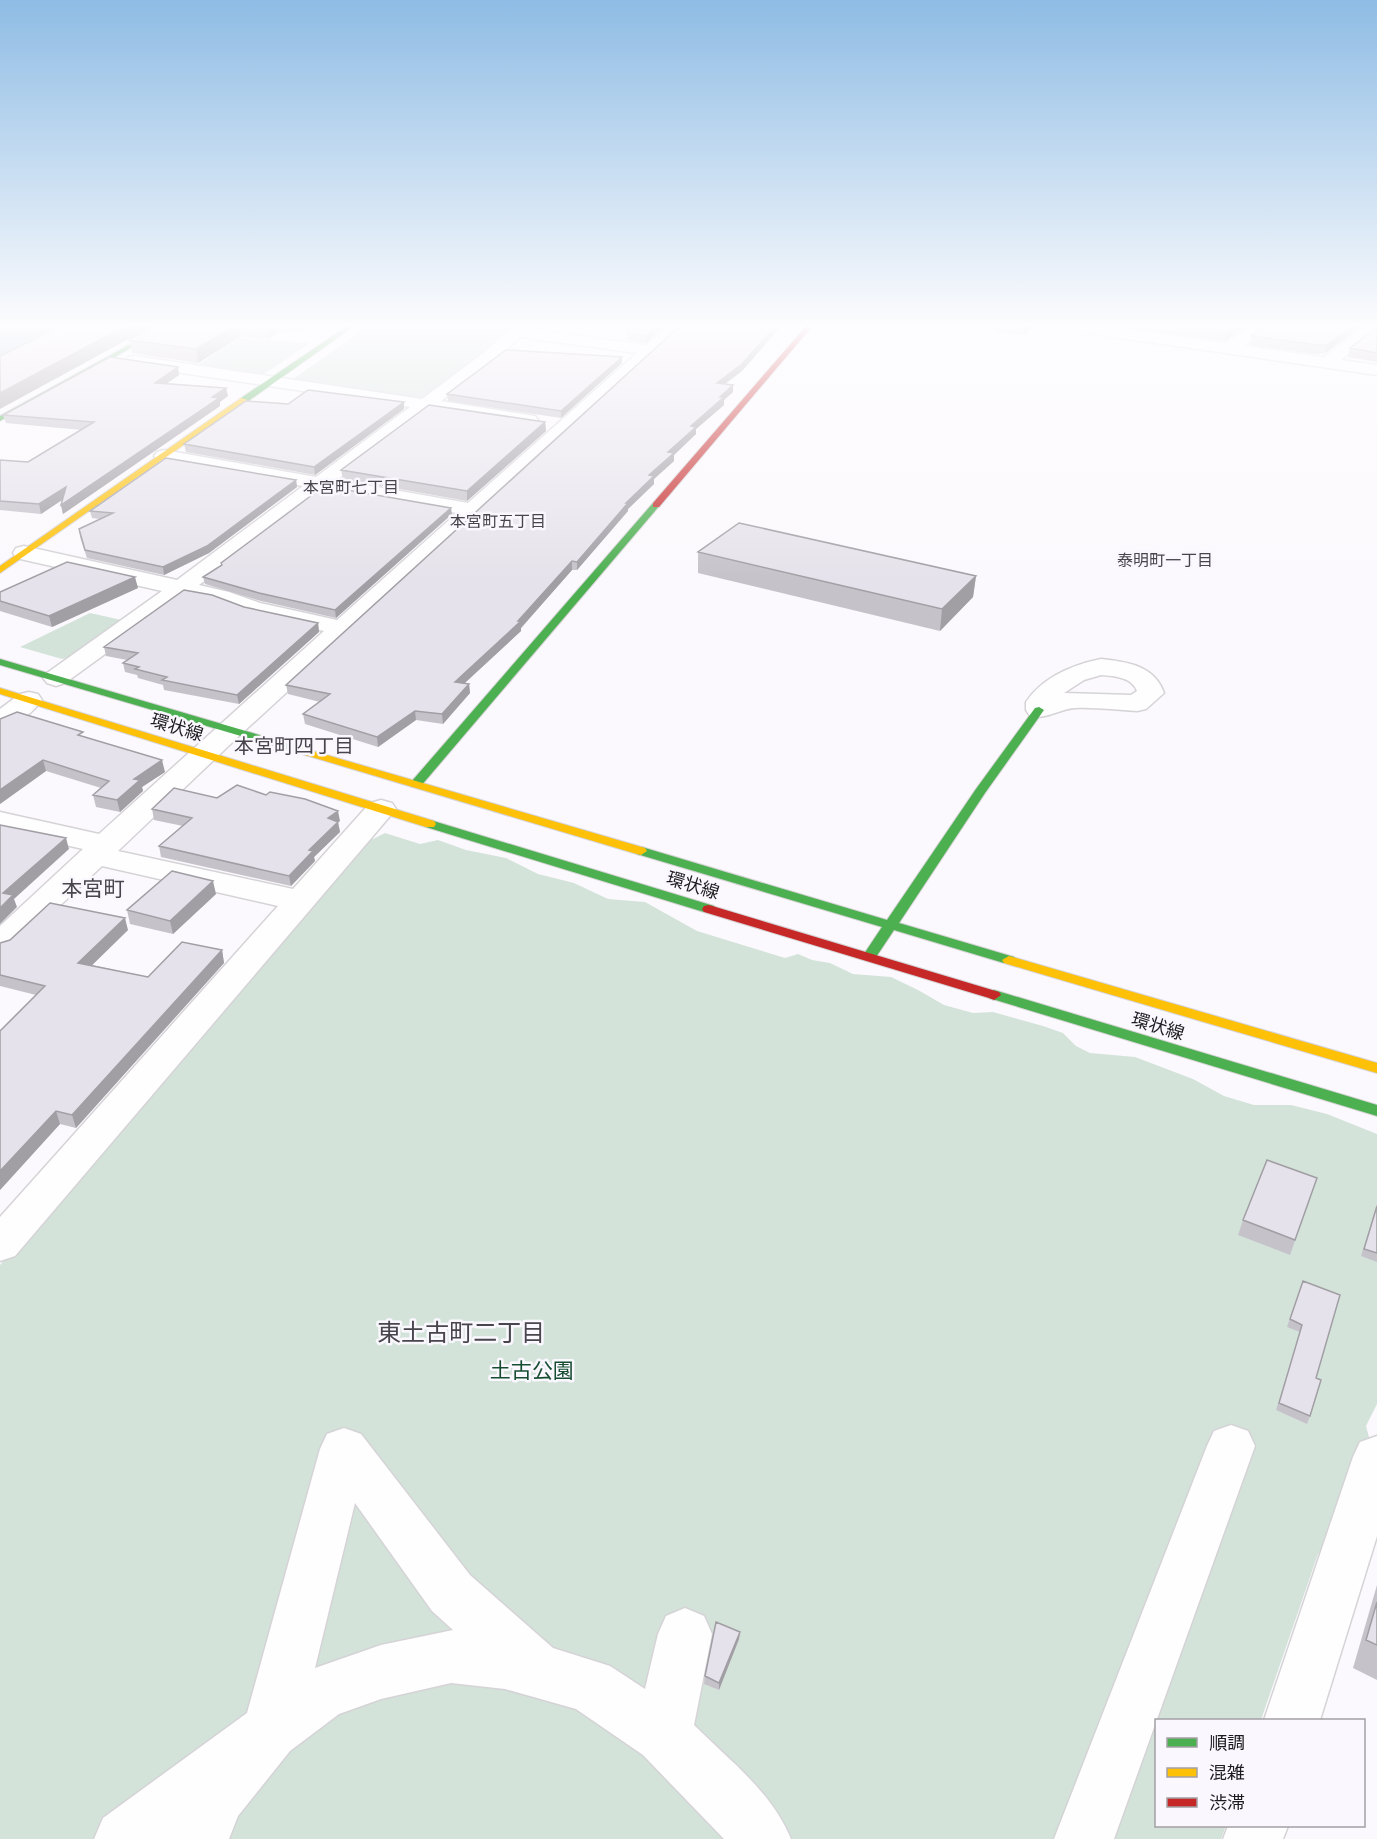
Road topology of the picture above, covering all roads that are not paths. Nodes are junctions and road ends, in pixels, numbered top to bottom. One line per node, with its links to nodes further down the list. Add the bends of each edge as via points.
1 (16, 410): 7 (street)
2 (230, 410): 9 (street)
3 (417, 410): 10 (street)
4 (462, 410): 8 (street)
5 (584, 410): 8 (street)
6 (737, 410): 24 (street)
7 (0, 419)
8 (566, 426): 11 (street)
9 (164, 456): 10 (street); 12 (street)
10 (321, 483): 11 (street); 14 (street)
11 (473, 510): 15 (street)
12 (24, 553): 13 (street); 14 (street)
13 (0, 570)
14 (181, 588): 15 (street); 17 (street)
15 (342, 628): 22 (street)
16 (0, 662): 17 (street, 環状線)
17 (56, 678): 22 (street, 環状線)
18 (0, 691): 19 (street, 環状線)
19 (29, 700): 21 (street); 23 (street, 環状線)
20 (1039, 710): 29 (street)
21 (0, 722)
22 (230, 729): 23 (street); 24 (street, 環状線)
23 (203, 754): 25 (street, 環状線); 27 (street)
24 (416, 784): 29 (street, 環状線)
25 (381, 809): 28 (street); 31 (street, 環状線)
26 (0, 821): 27 (street)
27 (100, 850): 28 (street); 30 (street)
28 (301, 901): 34 (street)
29 (892, 925): 31 (street); 32 (street, 環状線)
30 (0, 944)
31 (869, 957): 33 (street, 環状線)
32 (1377, 1068)
33 (1377, 1111)
34 (0, 1245)
35 (1231, 1446): 45 (street)
36 (1377, 1457): 39 (street)
37 (685, 1634): 41 (street)
38 (539, 1671): 40 (street, via 505,1662 451,1656 381,1672 322,1693); 40 (street, via 451,1593 344,1449); 41 (street, via 590,1685)
39 (1292, 1719)
40 (271, 1730): 42 (street); 43 (street, via 218,1796)
41 (663, 1735): 44 (street, via 740,1812)
42 (124, 1839)
43 (200, 1839)
44 (761, 1839)
45 (1084, 1839)

